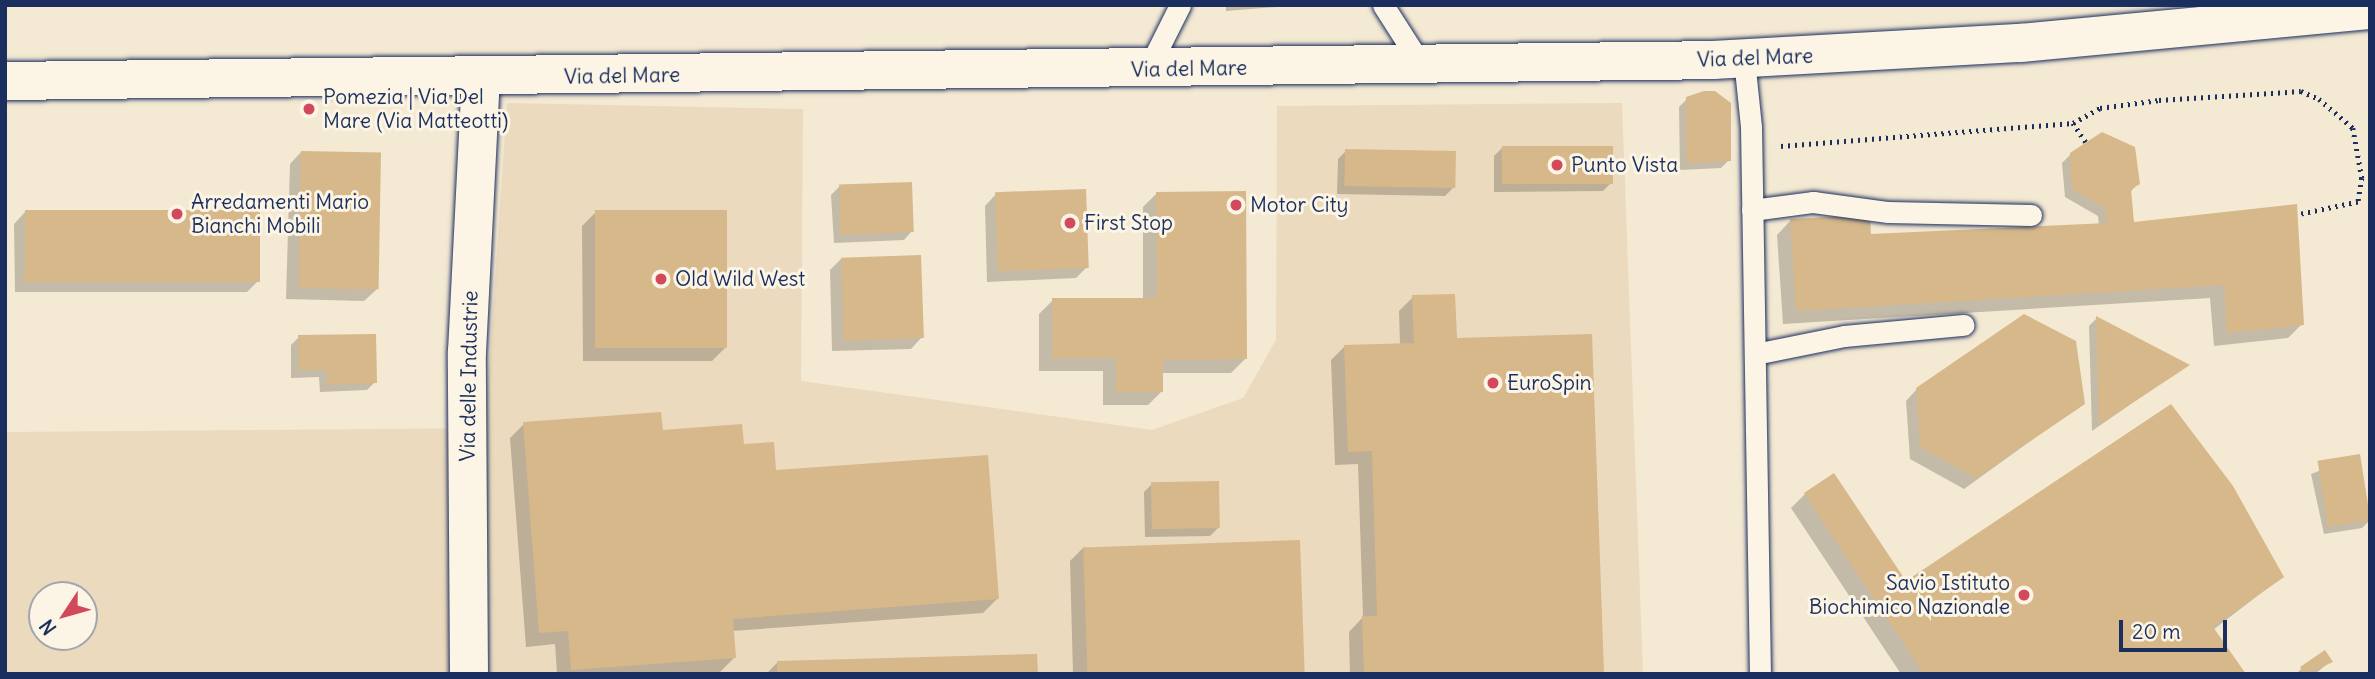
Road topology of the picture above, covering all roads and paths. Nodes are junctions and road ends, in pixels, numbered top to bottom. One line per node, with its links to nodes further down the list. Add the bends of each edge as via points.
1 (1180, 5): 6 (lane)
2 (1383, 5): 5 (lane)
3 (2370, 10): 4 (main road, Via del Mare, via 2021,43)
4 (1744, 59): 5 (main road, Via del Mare); 10 (lane)
5 (1422, 66): 6 (main road, Via del Mare)
6 (1148, 69): 7 (main road, Via del Mare)
7 (481, 78): 8 (main road, Via del Mare); 17 (main road, Via delle Industrie, via 467,352)
8 (5, 81)
9 (2073, 122): 10 (path, via 1817,146 1769,145); 11 (path); 14 (path, via 2100,108 2301,91 2319,99 2353,128 2362,178 2358,202)
10 (1751, 127): 12 (lane)
11 (2086, 142)
12 (1752, 210): 13 (lane, via 1813,202 1888,212); 16 (lane)
13 (2031, 215)
14 (2297, 215)
15 (1963, 325): 16 (lane, via 1844,336)
16 (1755, 354): 18 (lane)
17 (469, 674)
18 (1760, 674)

